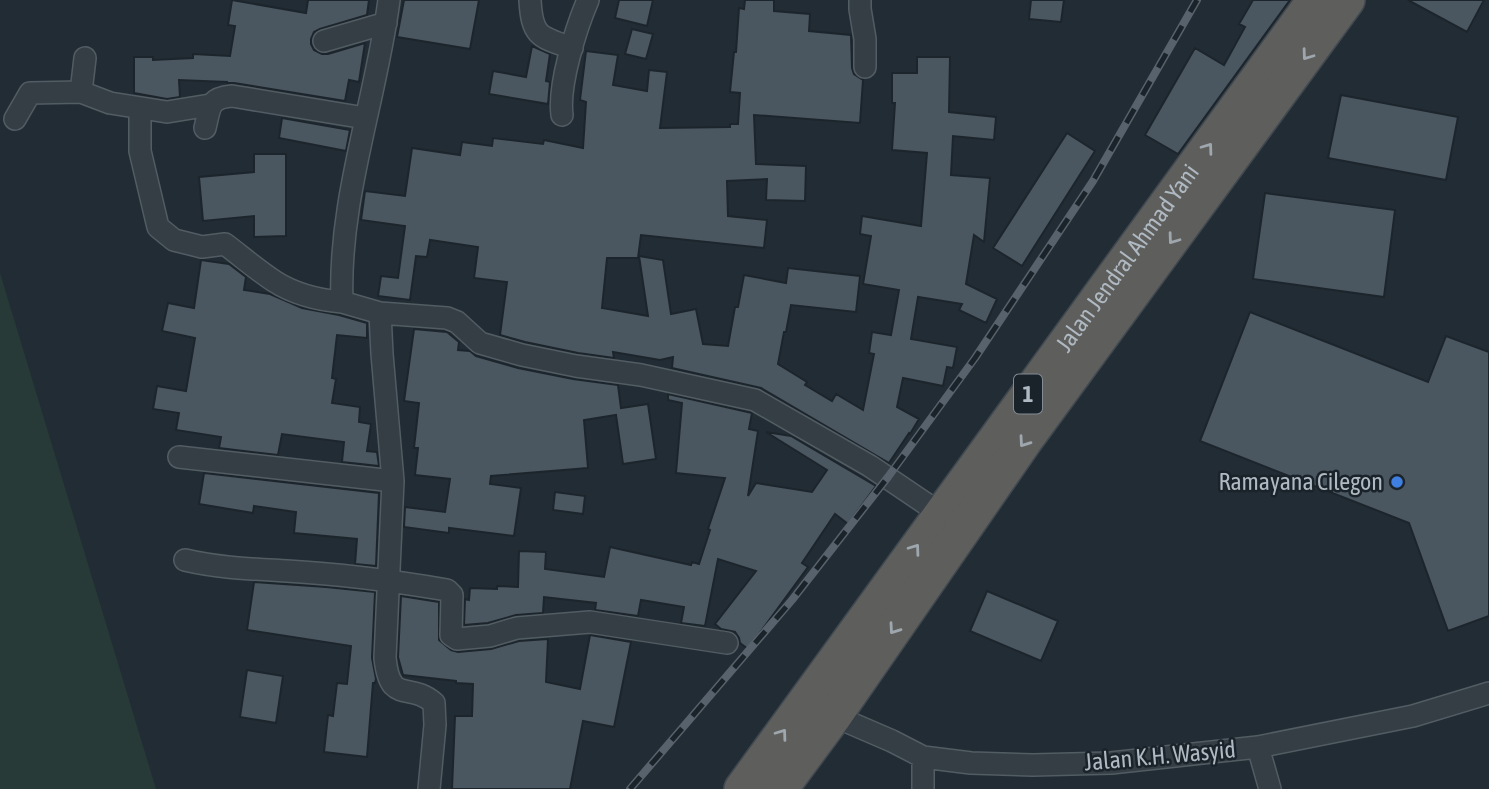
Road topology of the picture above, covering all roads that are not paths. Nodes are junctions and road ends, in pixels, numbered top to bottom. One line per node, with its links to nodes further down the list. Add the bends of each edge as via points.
1 (389, 0): 7 (street)
2 (530, 0): 9 (street, via 535,29 542,38)
3 (588, 0): 9 (street)
4 (860, 0): 11 (street)
5 (1315, 0): 23 (highway, Jalan Jendral Ahmad Yani / 1, one-way to 5)
6 (1347, 0): 28 (highway, Jalan Jendral Ahmad Yani / 1, one-way to 28, via 1033,430)
7 (386, 23): 8 (street); 16 (street)
8 (324, 41)
9 (572, 48): 15 (street, via 560,101)
10 (85, 58): 12 (street)
11 (865, 67)
12 (81, 92): 14 (street); 17 (street, via 30,93)
13 (211, 105): 14 (street, via 167,112); 16 (street, via 232,96); 18 (street)
14 (140, 109): 19 (street, via 140,151 158,227 174,240 202,247 225,244 286,288)
15 (562, 115)
16 (366, 118): 19 (street, via 345,222)
17 (15, 119)
18 (205, 128)
19 (342, 302): 20 (street)
20 (380, 313): 22 (street); 23 (street, via 447,318 480,343 523,355 755,400 870,466)
21 (179, 457): 22 (street)
22 (393, 481): 25 (street)
23 (941, 514): 32 (highway, Jalan Jendral Ahmad Yani / 1, one-way to 23)
24 (185, 560): 25 (street)
25 (389, 580): 26 (street, via 447,590 452,595 451,635 457,639 590,622); 31 (street, via 387,674 400,691 434,703)
26 (727, 643)
27 (1489, 693): 29 (street, Jalan K.H. Wasyid, via 1413,716)
28 (834, 716): 30 (street, Jalan K.H. Wasyid); 33 (highway, Jalan Jendral Ahmad Yani / 1)
29 (1258, 747): 30 (street, Jalan K.H. Wasyid, via 1111,763 1033,765); 35 (street)
30 (923, 757): 34 (street)
31 (429, 789)
32 (742, 789)
33 (780, 789)
34 (922, 789)
35 (1270, 789)

